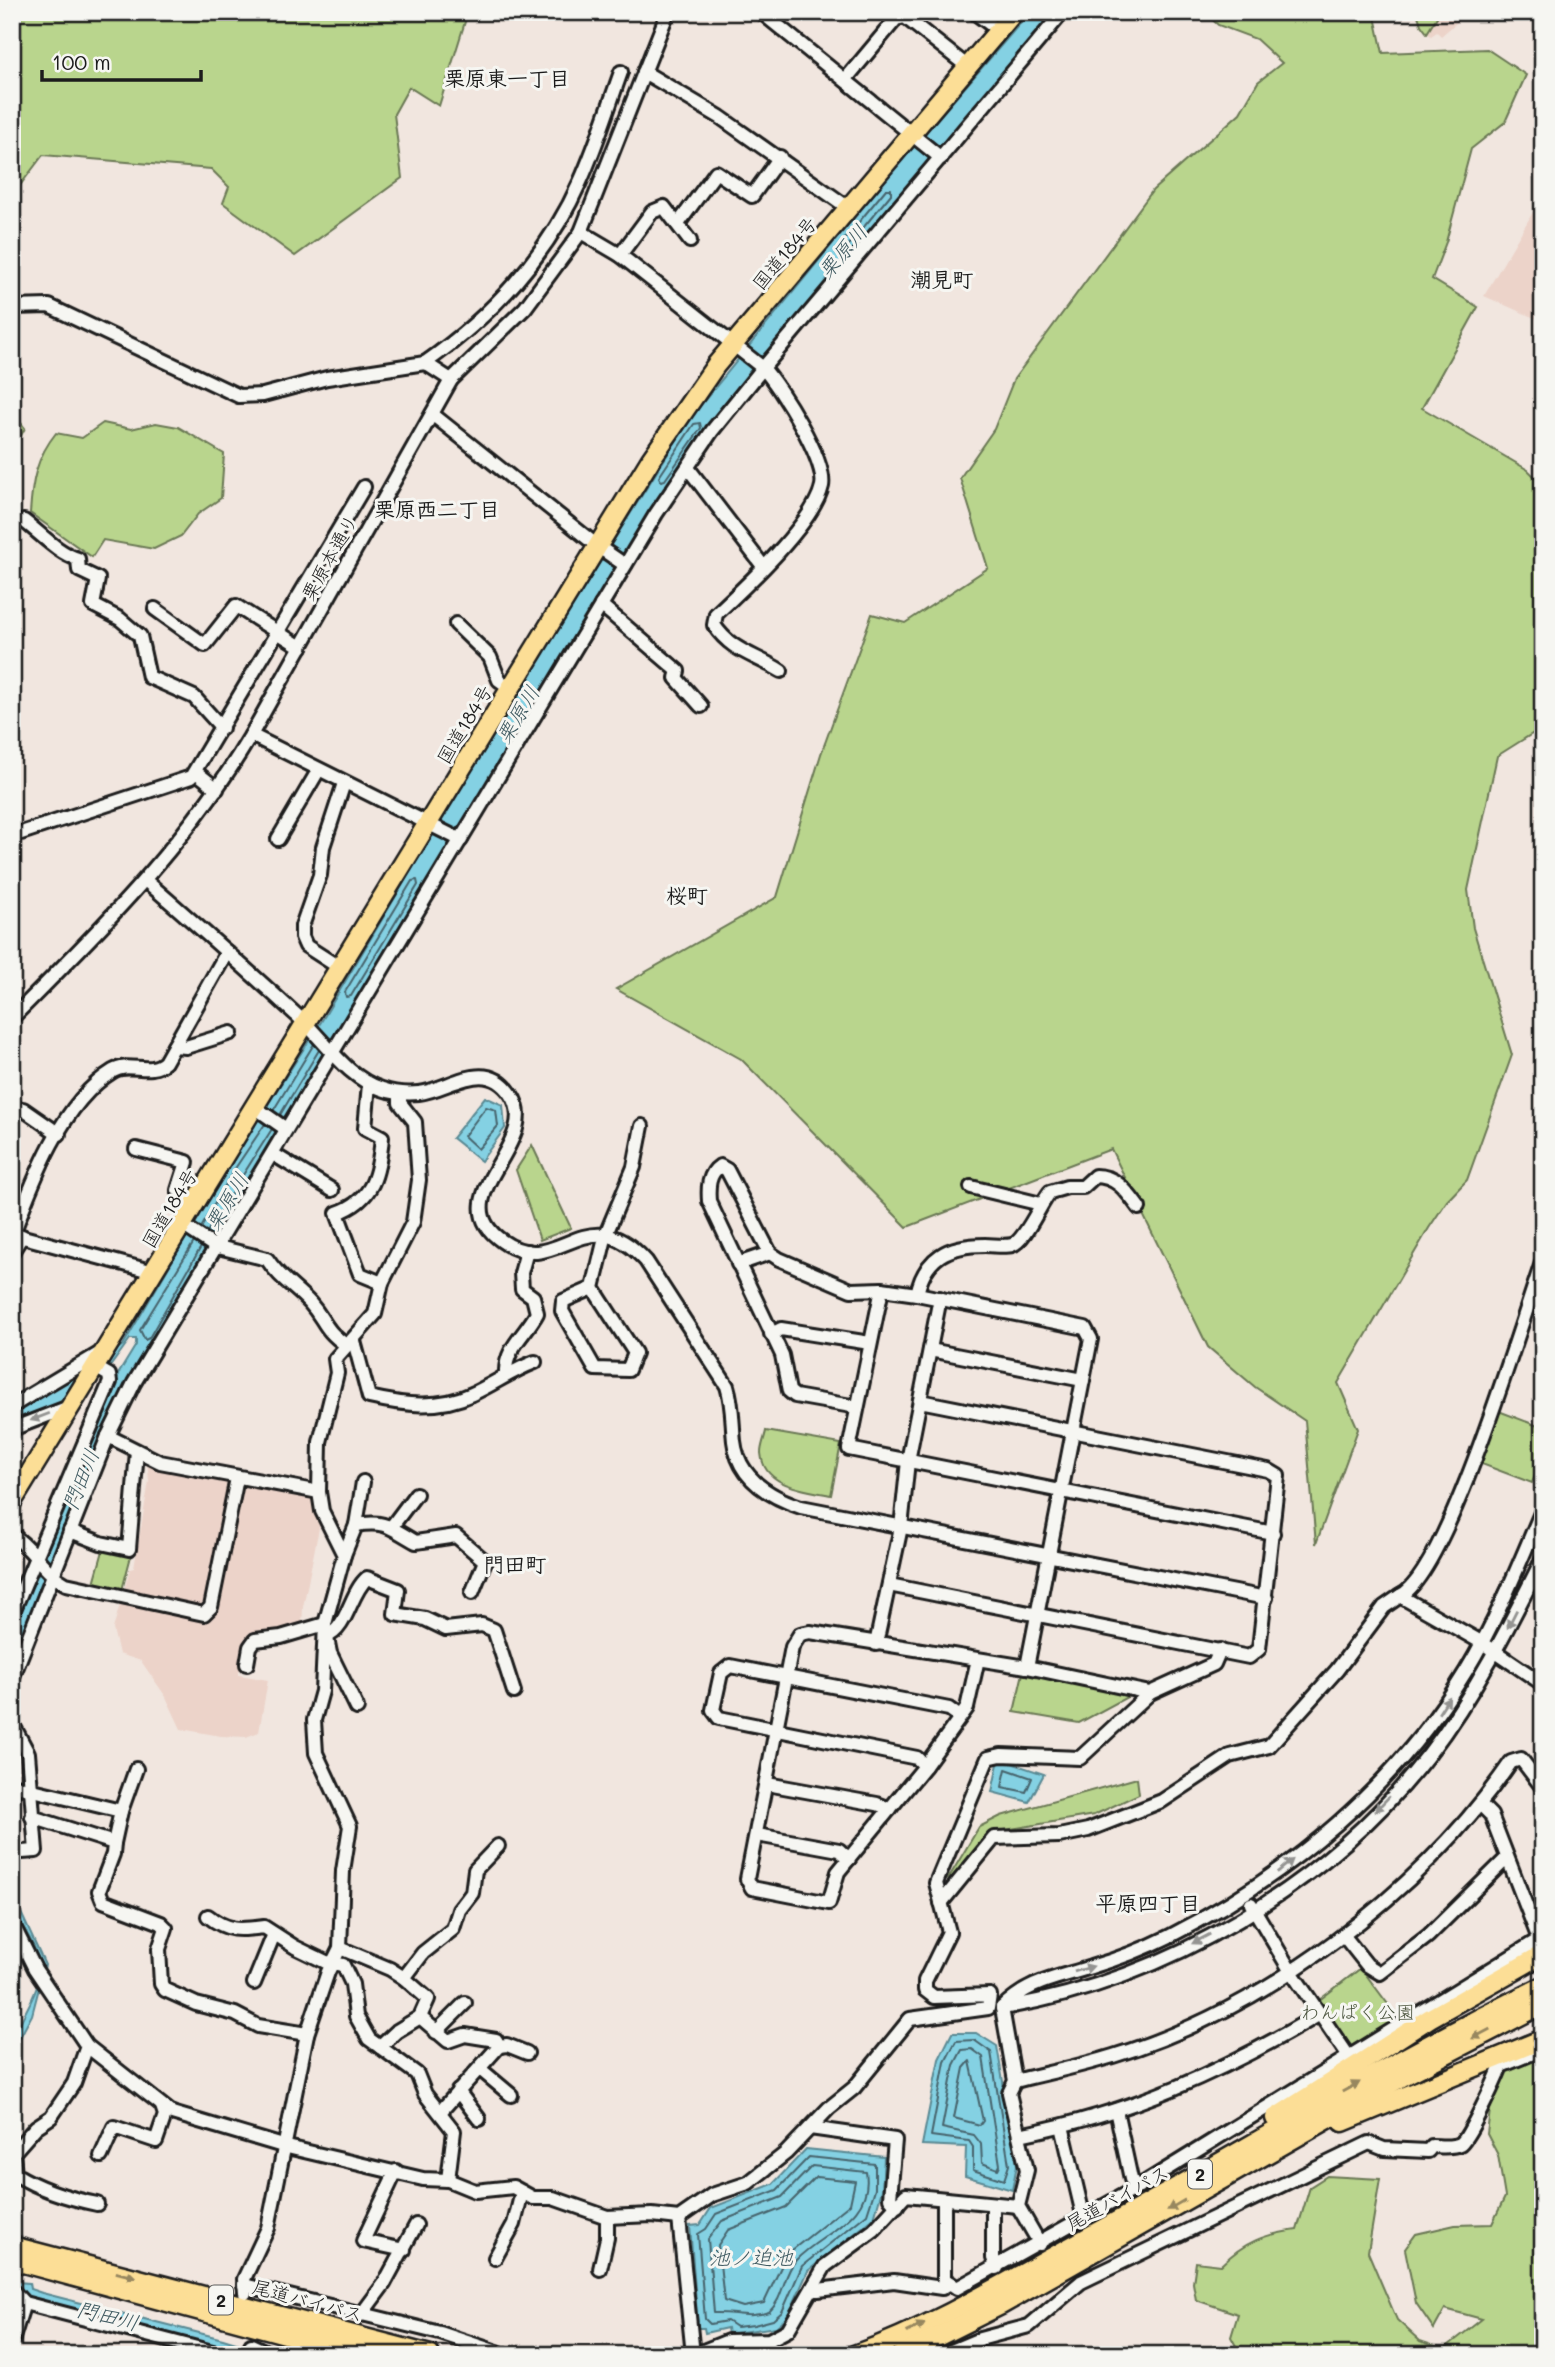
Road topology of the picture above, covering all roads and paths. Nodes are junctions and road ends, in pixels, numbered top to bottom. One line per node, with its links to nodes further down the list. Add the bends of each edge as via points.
1 (668, 12): 9 (street, 栗原本通り)
2 (761, 12): 10 (street)
3 (974, 12): 6 (street)
4 (1014, 12): 6 (highway, 国道184号)
5 (1063, 12): 12 (street)
6 (998, 30): 7 (highway, 国道184号)
7 (968, 67): 10 (street, via 905,17 896,19); 11 (highway, 国道184号)
8 (621, 72): 21 (street, via 581,181 559,223 484,317)
9 (643, 72): 13 (street); 16 (street, 栗原本通り)
10 (845, 80): 11 (street)
11 (916, 137): 12 (street); 14 (highway, 国道184号)
12 (938, 156): 22 (street)
13 (780, 157): 14 (street); 15 (street, via 752,196 716,172)
14 (850, 209): 20 (highway, 国道184号)
15 (678, 224): 17 (street); 18 (street, via 664,207 652,212)
16 (581, 232): 18 (street); 23 (street, 栗原本通り, via 525,308)
17 (690, 241)
18 (620, 254): 20 (street)
19 (12, 307): 21 (street, via 49,306 239,396)
20 (739, 348): 22 (street); 28 (highway, 国道184号, via 716,365 650,459)
21 (425, 363): 23 (street)
22 (760, 366): 25 (street); 30 (street, via 778,384 821,469 822,485 801,526)
23 (451, 380): 24 (street, 栗原本通り)
24 (432, 414): 28 (street); 35 (street, 栗原本通り)
25 (688, 468): 29 (street); 30 (street)
26 (364, 487): 34 (street)
27 (24, 522): 39 (street, via 64,555 78,559 79,570 98,579 93,605 140,636 149,677 194,697)
28 (600, 548): 29 (street); 37 (highway, 国道184号)
29 (623, 564): 31 (street)
30 (763, 566): 36 (street, via 716,614 714,625 724,640 742,653 754,654)
31 (601, 605): 38 (street, via 678,671 676,678); 48 (street)
32 (155, 609): 34 (street, via 205,645 236,606)
33 (456, 624): 37 (street, via 490,657 499,680)
34 (276, 633): 35 (street); 39 (street)
35 (301, 647): 40 (street, 栗原本通り)
36 (781, 671)
37 (510, 688): 45 (highway, 国道184号)
38 (701, 706)
39 (222, 728): 42 (street)
40 (251, 735): 41 (street); 44 (street, 栗原本通り)
41 (318, 771): 43 (street); 47 (street)
42 (196, 772): 44 (street); 46 (street)
43 (344, 783): 45 (street); 51 (street, via 302,926 306,946)
44 (217, 789): 49 (street, 栗原本通り)
45 (433, 824): 48 (street); 51 (highway, 国道184号)
46 (12, 836)
47 (278, 839)
48 (458, 839): 56 (street)
49 (145, 880): 50 (street); 52 (street, 栗原本通り)
50 (227, 952): 53 (street); 55 (street)
51 (340, 968): 53 (highway, 国道184号)
52 (12, 1018)
53 (309, 1028): 56 (street); 59 (highway, 国道184号)
54 (231, 1033): 55 (street, via 186,1047)
55 (174, 1046): 63 (street, via 160,1067 119,1068 97,1081)
56 (330, 1048): 57 (street, via 354,1075); 62 (street)
57 (369, 1084): 58 (street); 81 (street, via 365,1128 382,1137 380,1170 355,1206 337,1213 360,1274)
58 (400, 1093): 75 (street, via 420,1093 468,1076 482,1076 511,1094 518,1126 487,1181 484,1217 495,1236); 81 (street, via 400,1103 415,1122 419,1180 413,1222)
59 (257, 1109): 62 (street); 69 (highway, 国道184号)
60 (12, 1114): 63 (street, via 23,1109)
61 (642, 1126): 72 (street, via 634,1167)
62 (284, 1127): 65 (street)
63 (59, 1134): 73 (street, via 35,1173)
64 (136, 1149): 69 (street, via 187,1163 178,1190)
65 (273, 1154): 67 (street); 74 (street)
66 (971, 1187): 68 (street)
67 (332, 1190)
68 (1041, 1203): 70 (street, via 1050,1192 1083,1187 1095,1176 1107,1176 1122,1185); 84 (street, via 1023,1237 1013,1245 953,1248 930,1262)
69 (196, 1205): 71 (highway, 国道184号)
70 (1139, 1208)
71 (187, 1228): 74 (street); 80 (highway, 国道184号)
72 (606, 1234): 75 (street, via 580,1238 542,1253); 82 (street); 113 (street, via 631,1244 646,1261 727,1386 733,1404 734,1443 749,1476 781,1501)
73 (16, 1235): 76 (street); 80 (street)
74 (212, 1244): 88 (street, via 267,1259 279,1277 311,1304 328,1332); 101 (street)
75 (527, 1251): 93 (street, via 522,1289 533,1297 537,1313 510,1349)
76 (12, 1252)
77 (770, 1253): 79 (street); 79 (street, via 727,1170 720,1166 713,1171 709,1202); 83 (street, via 851,1290)
78 (1543, 1260): 85 (street)
79 (738, 1264): 87 (street)
80 (155, 1272): 91 (highway, 国道184号)
81 (382, 1283): 88 (street, via 375,1314)
82 (593, 1288): 82 (street, via 635,1353 628,1370 595,1369 562,1311 563,1301)
83 (882, 1289): 84 (street); 89 (street)
84 (917, 1294): 86 (street)
85 (1537, 1295): 124 (street, via 1453,1515 1420,1577)
86 (940, 1298): 90 (street); 94 (street, via 1085,1328 1091,1339)
87 (771, 1334): 89 (street, via 781,1329); 98 (street, via 782,1355 789,1391)
88 (350, 1343): 93 (street, via 369,1397 406,1405 440,1404 471,1394); 107 (street, via 335,1359 337,1373 320,1442)
89 (870, 1343): 98 (street)
90 (930, 1350): 94 (street); 95 (street)
91 (101, 1362): 96 (street); 97 (highway, 国道184号); 119 (street, via 110,1382)
92 (535, 1362): 93 (street)
93 (506, 1373)
94 (1083, 1380): 100 (street)
95 (920, 1401): 100 (street); 103 (street)
96 (12, 1406)
97 (69, 1407): 99 (street, one-way to 99); 109 (highway, 国道184号)
98 (857, 1407): 103 (street, via 849,1449)
99 (12, 1429)
100 (1072, 1433): 106 (street); 115 (street, via 1268,1470 1278,1476)
101 (108, 1436): 102 (street); 114 (street)
102 (137, 1451): 104 (street, via 160,1462); 114 (street, via 129,1549)
103 (908, 1461): 106 (street); 113 (street)
104 (237, 1478): 107 (street); 121 (street, via 211,1607 204,1614 66,1584)
105 (363, 1482): 111 (street)
106 (1061, 1491): 115 (street); 118 (street)
107 (319, 1492): 117 (street, via 321,1511)
108 (416, 1494): 112 (street)
109 (12, 1502)
110 (1543, 1508): 129 (street)
111 (356, 1525): 112 (street, via 377,1522); 117 (street)
112 (392, 1526): 123 (street, via 416,1542 456,1536 464,1540 485,1561)
113 (901, 1527): 118 (street); 122 (street)
114 (70, 1531): 121 (street)
115 (1273, 1533): 125 (street)
116 (12, 1535): 119 (street)
117 (344, 1555): 128 (street)
118 (1049, 1556): 125 (street); 127 (street)
119 (36, 1557): 121 (street); 126 (street)
120 (1543, 1558): 132 (street, one-way to 132)
121 (51, 1574): 137 (street)
122 (889, 1585): 127 (street); 130 (street)
123 (472, 1593)
124 (1400, 1597): 129 (street); 162 (street, via 1384,1607 1337,1670 1269,1746 1230,1756 1162,1801 1113,1821 1059,1836 994,1838)
125 (1266, 1598): 131 (street, via 1259,1649 1249,1657)
126 (12, 1614)
127 (1037, 1616): 131 (street); 135 (street)
128 (325, 1631): 134 (street, via 255,1640); 139 (street, via 334,1633 348,1603 368,1578 398,1590 395,1614 425,1619 446,1629 482,1625 494,1630); 141 (street, via 330,1653); 169 (street, via 314,1720 316,1753 351,1826 343,1871)
129 (1481, 1642): 132 (street); 161 (street, one-way to 129, via 1328,1831 1386,1777 1437,1715)
130 (876, 1644): 133 (street); 136 (street, via 800,1634 792,1647)
131 (1220, 1650): 140 (street, via 1214,1664)
132 (1496, 1652): 138 (street); 163 (street, one-way to 163, via 1428,1755 1403,1782 1319,1866)
133 (978, 1659): 135 (street); 142 (street, via 967,1707)
134 (247, 1664)
135 (1027, 1668): 140 (street)
136 (787, 1676): 142 (street, via 949,1709); 144 (street); 144 (street, via 730,1666 721,1673 713,1710 719,1718)
137 (12, 1679)
138 (1543, 1684)
139 (514, 1692)
140 (1150, 1693): 162 (street, via 1080,1758 988,1758 936,1883)
141 (357, 1709)
142 (960, 1717): 145 (street)
143 (12, 1723): 149 (street, via 28,1752)
144 (776, 1729): 145 (street, via 917,1758); 147 (street)
145 (925, 1766): 152 (street)
146 (136, 1769): 153 (street)
147 (766, 1784): 152 (street); 155 (street)
148 (1543, 1788): 151 (street, via 1521,1759 1511,1762)
149 (30, 1790): 150 (street, via 16,1786); 153 (street); 154 (street)
150 (12, 1794)
151 (1481, 1805): 159 (street, via 1491,1815); 167 (street, via 1406,1882)
152 (890, 1810): 160 (street)
153 (121, 1811): 156 (street)
154 (32, 1817): 156 (street); 158 (street, via 36,1850)
155 (757, 1835): 160 (street, via 839,1850); 160 (street, via 747,1879 752,1888 829,1903 838,1872)
156 (114, 1843): 183 (street, via 99,1891 103,1901 166,1928 159,1949 165,1990 258,2026)
157 (498, 1846): 172 (street, via 475,1870 472,1893 459,1910 453,1929 424,1953)
158 (22, 1852)
159 (1507, 1858): 167 (street, via 1428,1936 1380,1973 1367,1965); 168 (street)
160 (849, 1859)
161 (1244, 1895): 163 (street); 173 (street, one-way to 161, via 1162,1940)
162 (941, 1903): 200 (street, via 949,1932 925,1990 933,1997 990,1995 988,2008 910,2019 854,2088)
163 (1257, 1910): 171 (street); 176 (street, one-way to 176, via 1147,1968)
164 (208, 1916): 166 (street, via 224,1929 264,1927)
165 (12, 1923): 185 (street)
166 (274, 1934): 170 (street); 174 (street)
167 (1344, 1936): 171 (street)
168 (1541, 1943): 190 (street); 217 (highway)
169 (340, 1948): 170 (street); 172 (street)
170 (333, 1962): 183 (street); 187 (street, via 343,1965 352,1984 356,2016 369,2039)
171 (1290, 1970): 180 (street); 192 (street, via 1173,2034 1113,2056)
172 (404, 1978): 181 (street, via 428,1999)
173 (1039, 1981): 176 (street); 179 (street)
174 (254, 1983)
175 (1543, 1986): 217 (highway, 尾道バイパス / 2, one-way to 175, via 1453,2030)
176 (1047, 2001): 179 (street)
177 (465, 2003): 182 (street)
178 (1543, 2004): 204 (highway, 尾道バイパス / 2, one-way to 204, via 1422,2066)
179 (1002, 2008): 192 (street)
180 (1320, 2014): 190 (street); 196 (street, via 1195,2082)
181 (420, 2017): 182 (street); 187 (street)
182 (436, 2032): 186 (street, via 449,2041 465,2035 496,2040)
183 (307, 2034): 202 (street)
184 (1543, 2039): 204 (highway)
185 (87, 2046): 195 (street); 210 (street, via 74,2083 51,2117 13,2154 15,2174 30,2184)
186 (499, 2046): 189 (street); 191 (street)
187 (380, 2047): 197 (street, via 417,2074 425,2094)
188 (1543, 2049): 243 (street, via 1501,2066 1488,2099 1458,2146 1384,2150 1369,2143 1081,2282 1029,2326)
189 (527, 2053)
190 (1349, 2057): 207 (street)
191 (480, 2069): 193 (street); 194 (street)
192 (1015, 2081): 201 (street, via 1009,2093)
193 (458, 2091): 197 (street); 198 (street)
194 (511, 2095)
195 (162, 2106): 202 (street, via 172,2113); 203 (street, via 165,2115 156,2141 114,2127)
196 (1116, 2110): 199 (street); 207 (street)
197 (441, 2111): 206 (street, via 454,2132)
198 (479, 2119)
199 (1062, 2126): 201 (street); 216 (street)
200 (810, 2128): 212 (street, via 895,2140 890,2198); 215 (street, via 748,2183 712,2195)
201 (1019, 2134): 213 (street, via 1027,2170)
202 (283, 2146): 205 (street); 232 (street, via 268,2228 244,2278 244,2289)
203 (101, 2156)
204 (1241, 2169): 242 (highway, 尾道バイパス / 2, one-way to 242, via 1001,2305)
205 (396, 2171): 206 (street); 222 (street, via 363,2241)
206 (448, 2180): 208 (street, via 475,2191 513,2187)
207 (1136, 2188): 216 (street)
208 (522, 2192): 214 (street); 223 (street, via 514,2224)
209 (944, 2199): 211 (street); 212 (street, via 906,2195); 228 (street, via 944,2279)
210 (97, 2204)
211 (993, 2204): 213 (street); 225 (street)
212 (897, 2206): 229 (street, via 874,2230 825,2266)
213 (1018, 2206): 220 (street)
214 (607, 2217): 215 (street); 226 (street)
215 (680, 2218): 240 (street)
216 (1084, 2219): 220 (street)
217 (1117, 2221): 241 (highway, 尾道バイパス / 2, one-way to 217, via 958,2307)
218 (416, 2225): 222 (street)
219 (12, 2236): 227 (highway, via 70,2252)
220 (1040, 2244): 225 (street)
221 (12, 2246): 227 (highway, 尾道バイパス / 2)
222 (404, 2250): 232 (street)
223 (495, 2258)
224 (12, 2263): 227 (highway)
225 (997, 2268): 228 (street, via 957,2288)
226 (600, 2269)
227 (82, 2271): 237 (highway, 尾道バイパス / 2); 238 (highway, 尾道バイパス / 2, one-way to 238)
228 (950, 2283): 229 (street, via 942,2288 894,2281)
229 (813, 2287): 240 (street, via 788,2330 769,2340 728,2341)
230 (12, 2290): 231 (street)
231 (24, 2303): 233 (street); 235 (street)
232 (361, 2315): 239 (street, via 440,2333)
233 (12, 2341)
234 (251, 2348): 236 (street)
235 (220, 2354)
236 (272, 2355)
237 (363, 2355)
238 (430, 2355)
239 (506, 2355)
240 (693, 2355)
241 (854, 2355)
242 (901, 2355)
243 (942, 2355)

